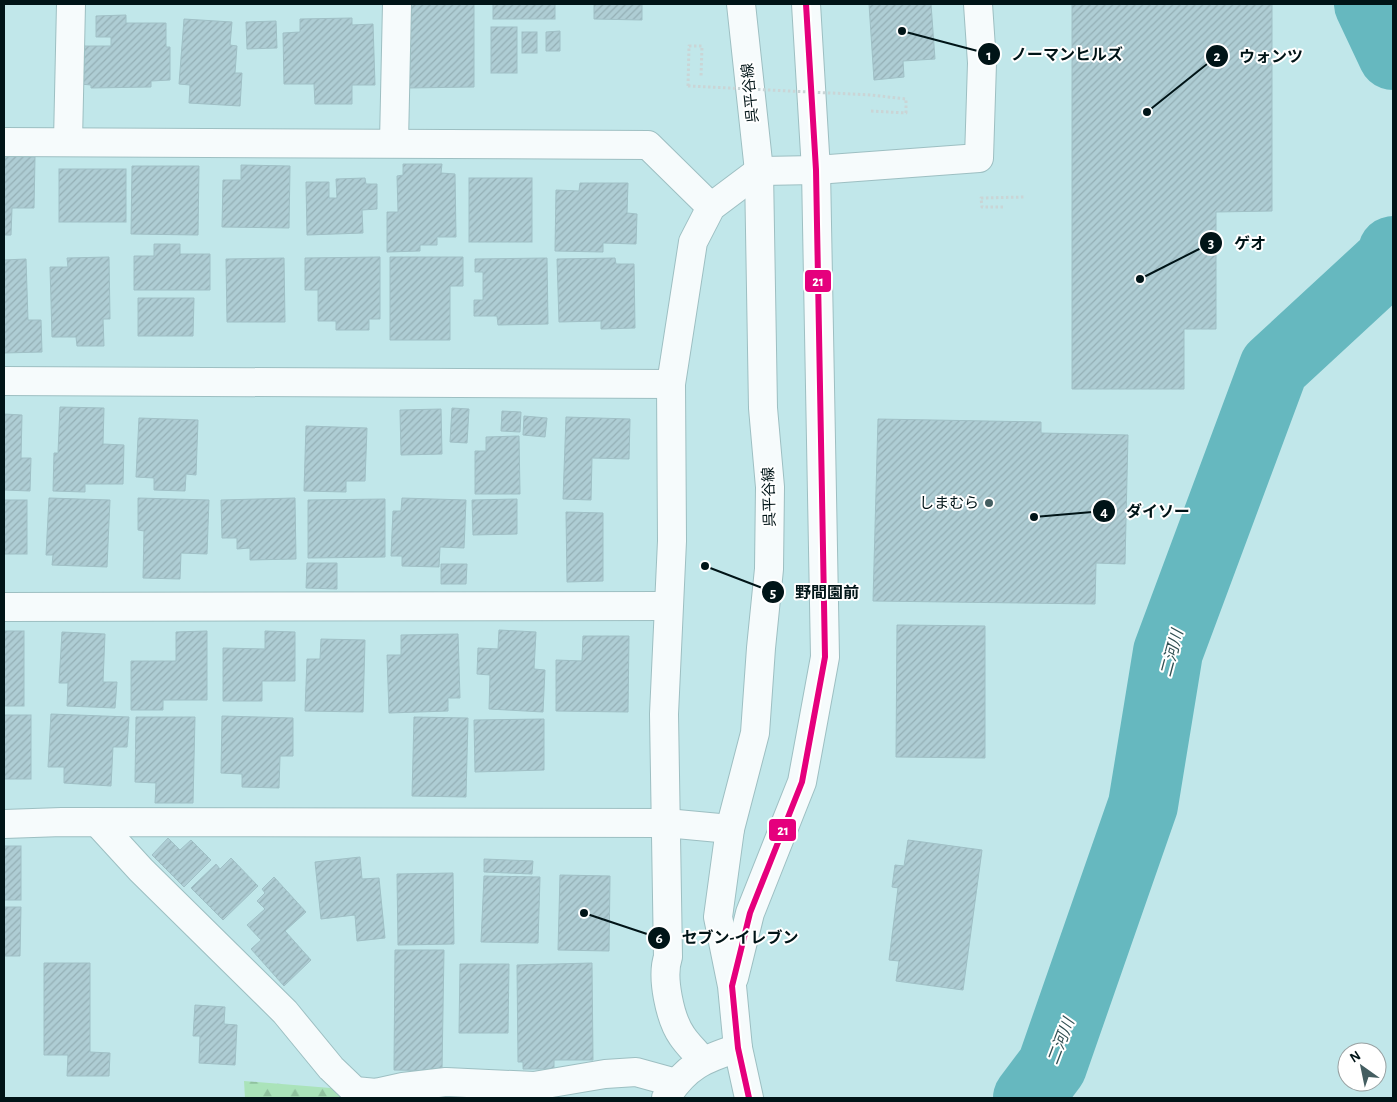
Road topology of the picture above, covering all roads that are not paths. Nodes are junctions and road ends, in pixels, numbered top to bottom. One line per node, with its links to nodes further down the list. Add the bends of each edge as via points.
1 (71, 4): 6 (street)
2 (397, 4): 8 (street)
3 (741, 4): 10 (street, 呉平谷線)
4 (806, 4): 9 (street, 呉平谷線)
5 (978, 4): 9 (street, via 982,63 979,158)
6 (68, 141): 7 (street); 8 (street)
7 (4, 142)
8 (394, 142): 11 (street, via 648,145)
9 (816, 170): 10 (street); 20 (street, 呉平谷線, via 824,657 802,782 750,913)
10 (759, 171): 11 (street); 19 (street, 呉平谷線, via 763,408 770,487 769,569 755,733)
11 (711, 207): 13 (street, via 693,242)
12 (4, 381): 13 (street)
13 (671, 384): 14 (street, via 672,542)
14 (668, 606): 15 (street); 17 (street, via 664,714)
15 (4, 607)
16 (97, 822): 17 (street); 18 (street); 23 (street, via 285,1012 331,1068 355,1091 376,1093 446,1082 534,1086 636,1072)
17 (666, 823): 19 (street); 22 (street, via 668,957 664,967 671,1012 681,1035)
18 (4, 824)
19 (730, 829): 20 (street, 呉平谷線, via 718,917)
20 (732, 986): 21 (street, 呉平谷線)
21 (738, 1048): 22 (street); 24 (street, 呉平谷線)
22 (702, 1060): 23 (street)
23 (671, 1090)
24 (749, 1098)

